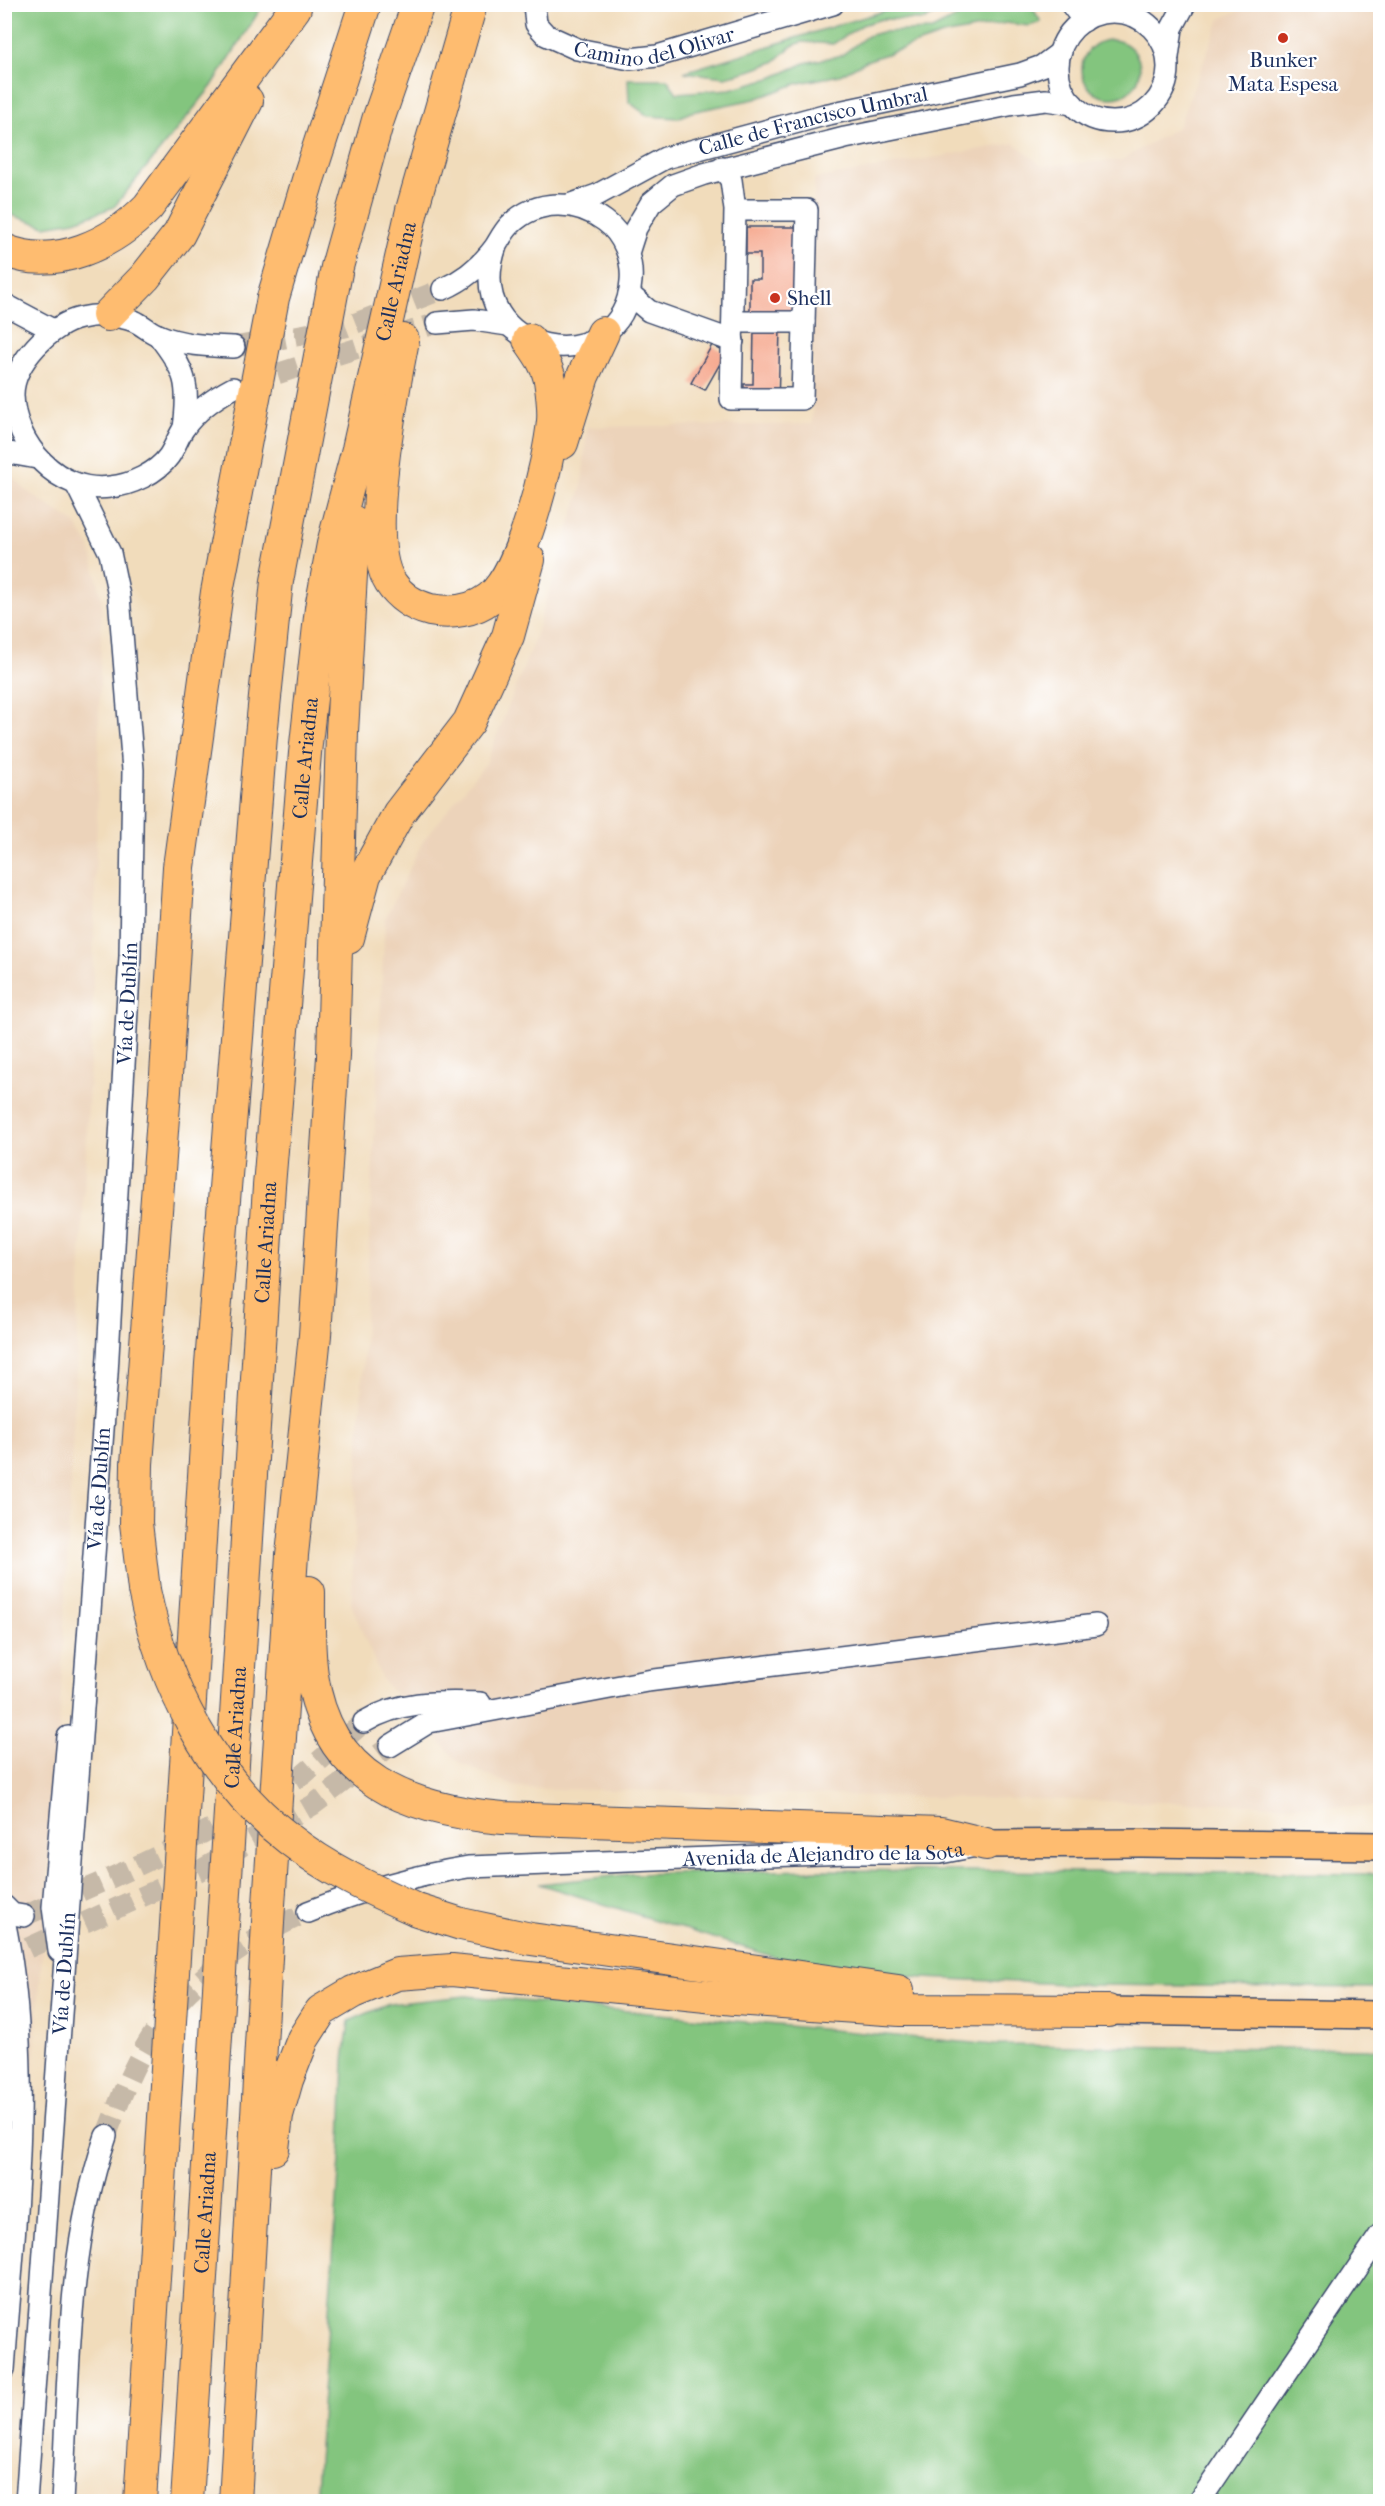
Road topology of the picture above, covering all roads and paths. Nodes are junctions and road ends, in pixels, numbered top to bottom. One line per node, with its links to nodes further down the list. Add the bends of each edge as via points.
1 (365, 4): 50 (highway, bridge, via 273,298 217,592 179,867 137,1464 136,1523 152,1631 181,1702 239,1790 288,1839 314,1857 417,1910 531,1939 655,1958 916,1993)
2 (417, 4): 58 (highway, Calle Ariadna, via 378,120 337,267 277,581 211,1364)
3 (472, 4): 28 (highway, via 424,233 382,463 380,549 385,569 403,597 418,606 452,612 475,607 502,585 522,546 554,419 546,366); 35 (highway, Calle Ariadna, via 412,210)
4 (534, 4): 5 (street, Camino del Olivar, via 536,24 546,36 577,49 630,59 657,56)
5 (833, 4)
6 (1141, 4): 9 (street)
7 (1185, 4): 12 (street, via 1172,28)
8 (296, 6): 18 (highway, via 180,165 129,227 106,242 62,255); 23 (highway, via 179,234)
9 (1120, 12): 10 (street); 12 (street, via 1151,27)
10 (1078, 13): 11 (street)
11 (1061, 52): 13 (street, via 1059,77); 15 (street, Calle de Francisco Umbral, via 1042,66 1020,74 824,115 665,158 597,195)
12 (1168, 61): 13 (street, via 1166,81 1158,99 1134,118 1101,120)
13 (1072, 104): 14 (street, Calle de Francisco Umbral, via 1046,100 1014,104)
14 (722, 168): 16 (street, via 731,180); 19 (street, Calle de Francisco Umbral, via 662,193 640,221)
15 (569, 205): 17 (street, via 554,204 523,215 503,233); 19 (street, via 596,214 611,225)
16 (735, 210): 24 (street, via 807,210); 27 (street)
17 (496, 246): 20 (street, via 466,277); 28 (street, via 490,261 490,290 495,304)
18 (4, 250)
19 (628, 253): 21 (street)
20 (443, 290)
21 (629, 294): 27 (street, via 649,311); 29 (street, via 618,318)
22 (4, 304): 26 (street)
23 (108, 315): 26 (street, via 80,318); 30 (street, via 134,321)
24 (804, 322): 27 (street); 27 (street, via 802,399 731,399)
25 (437, 323): 28 (street, via 474,320)
26 (53, 330): 33 (street, via 37,345)
27 (733, 332)
28 (519, 333): 29 (street, via 562,347 584,344)
29 (603, 333): 39 (highway, via 568,421 508,636 469,722 399,813 365,876)
30 (158, 335): 31 (street, via 204,346); 34 (street, via 179,362 188,395)
31 (234, 347)
32 (233, 388): 34 (street, via 198,412)
33 (9, 389): 37 (street, via 17,418)
34 (184, 429): 38 (street, via 167,458 141,478 110,488)
35 (358, 449): 39 (highway, via 342,732); 59 (highway, Calle Ariadna, via 321,608 304,753 267,1210)
36 (4, 452): 37 (street)
37 (37, 458): 38 (street, via 55,474)
38 (76, 484): 56 (street, Vía de Dublín, via 110,553 119,596 133,770 130,968 84,1701)
39 (334, 1016): 40 (highway)
40 (315, 1335): 45 (highway, via 317,1446 309,1584 312,1676 329,1731 346,1757 370,1778 419,1803 460,1814 917,1831); 55 (highway, via 292,1555)
41 (1096, 1625): 42 (street, via 647,1681)
42 (521, 1705): 43 (street, via 411,1703); 44 (street, via 429,1722)
43 (364, 1722)
44 (390, 1746)
45 (986, 1844): 46 (main road, Avenida de Alejandro de la Sota); 48 (street, Avenida de Alejandro de la Sota, via 940,1853 468,1867 412,1877)
46 (1380, 1846)
47 (4, 1906): 49 (street)
48 (308, 1912)
49 (14, 1918): 54 (street, via 19,1954 19,2118)
50 (1108, 2011): 51 (main road); 55 (highway, via 847,2007 452,1970 397,1974 353,1992 321,2011 303,2039 277,2115 257,2344)
51 (1380, 2015)
52 (106, 2136): 57 (street, via 92,2177 80,2234)
53 (1380, 2235): 61 (street)
54 (4, 2370)
55 (239, 2438): 60 (highway)
56 (26, 2502)
57 (62, 2502)
58 (140, 2502)
59 (187, 2502)
60 (235, 2502)
61 (1199, 2502)

